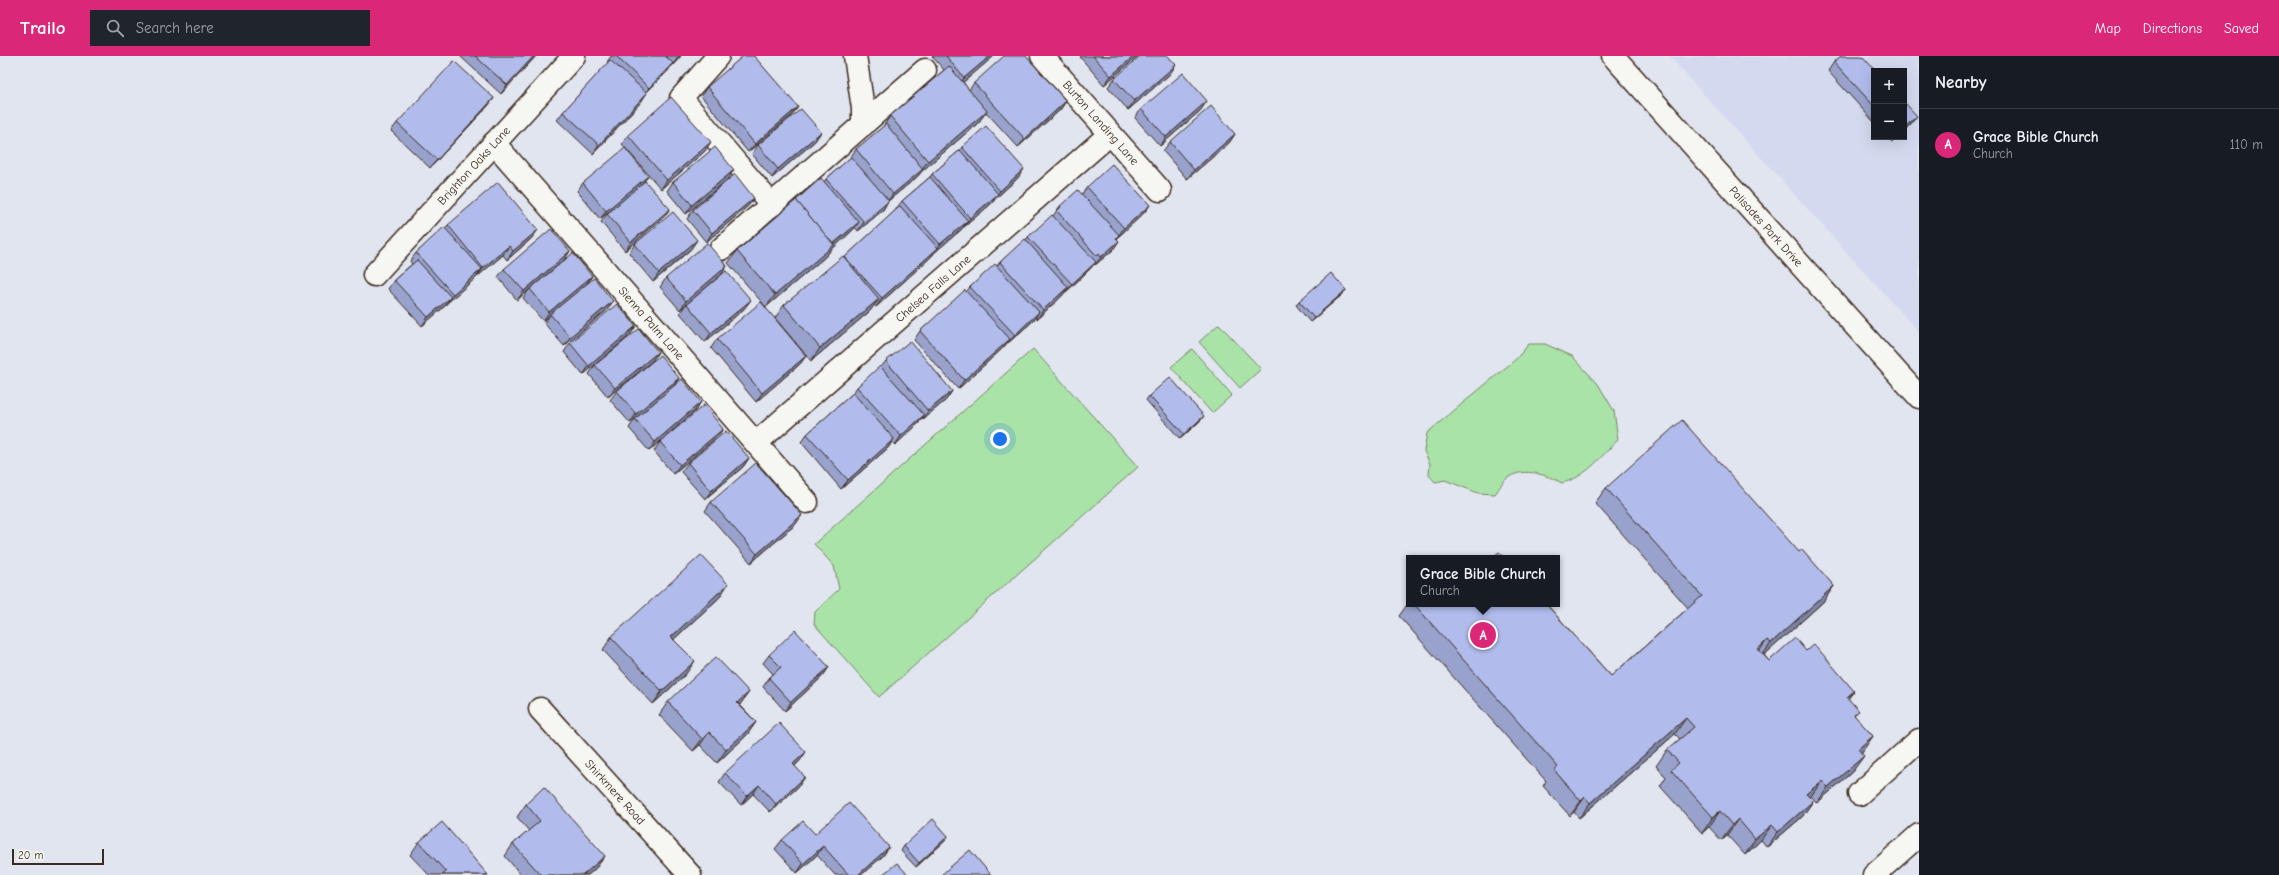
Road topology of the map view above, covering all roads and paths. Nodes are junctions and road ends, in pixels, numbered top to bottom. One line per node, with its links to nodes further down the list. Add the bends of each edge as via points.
1 (574, 56): 9 (street, Brighton Oaks Lane)
2 (718, 56): 11 (street, via 681,98)
3 (855, 56): 7 (street, via 863,108)
4 (1042, 56): 8 (street, Burton Landing Lane)
5 (1613, 56): 14 (street, Palisades Park Drive)
6 (925, 70): 7 (street)
7 (862, 126): 11 (street)
8 (1110, 134): 10 (street, Burton Landing Lane); 15 (street, Chelsea Falls Lane)
9 (494, 143): 13 (street, Brighton Oaks Lane); 15 (street, Sienna Palm Lane)
10 (1160, 190)
11 (772, 205): 12 (street)
12 (721, 250)
13 (374, 275)
14 (1919, 397)
15 (756, 443): 16 (street, Sienna Palm Lane)
16 (807, 502)
17 (540, 709): 21 (street, Shirkmere Road)
18 (1919, 740): 19 (street)
19 (1859, 794)
20 (1919, 835): 22 (street)
21 (690, 875)
22 (1874, 875)

